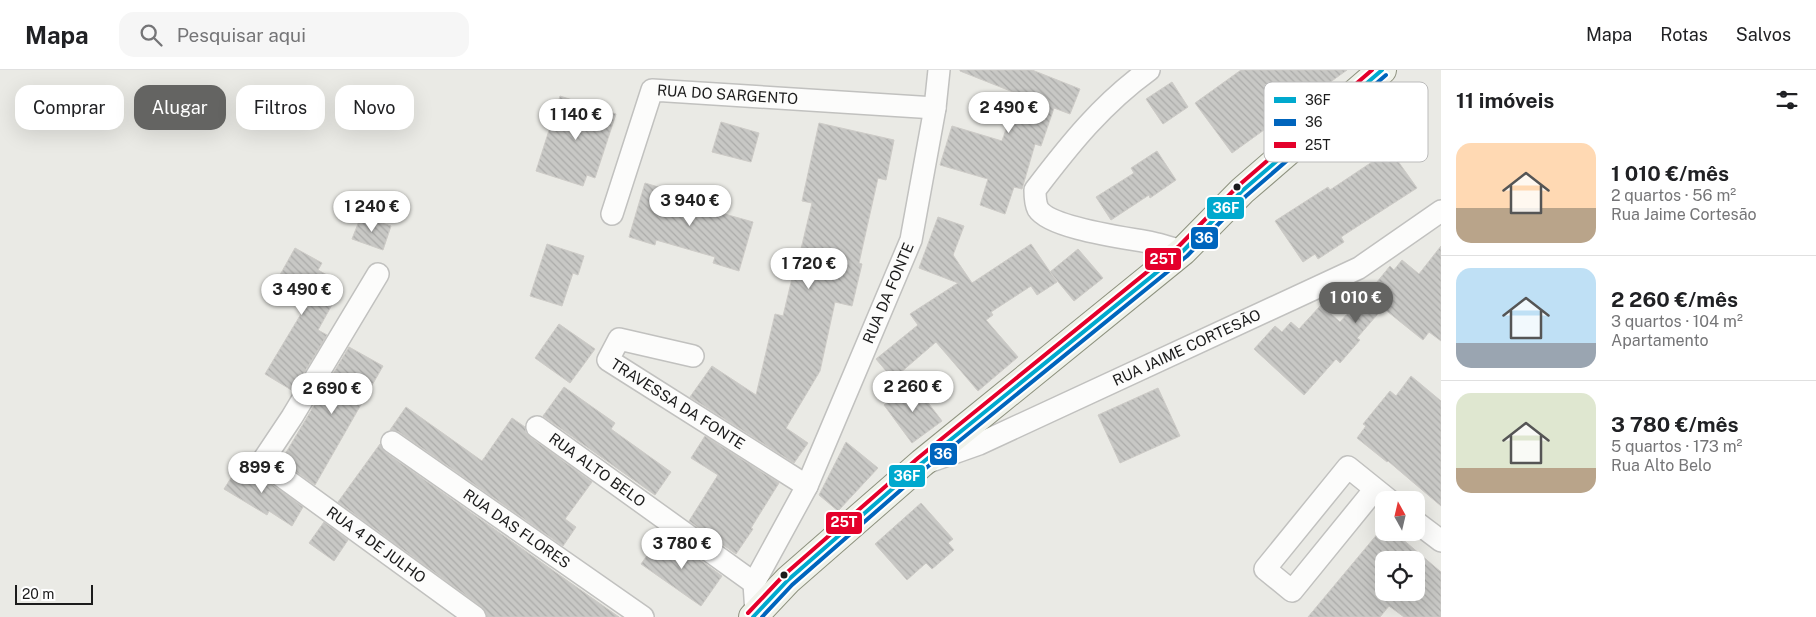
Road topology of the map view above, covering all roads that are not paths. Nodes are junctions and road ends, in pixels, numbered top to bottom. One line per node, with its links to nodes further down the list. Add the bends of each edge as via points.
1 (939, 70): 5 (street, RUA DA FONTE)
2 (1149, 70): 9 (street, via 1109,102 1072,141 1036,190 1035,199 1039,210 1051,218 1089,232)
3 (1382, 70): 4 (street)
4 (1368, 82)
5 (935, 108): 8 (street, RUA DO SARGENTO, via 652,90); 15 (street, RUA DA FONTE, via 911,240)
6 (1276, 162): 9 (street)
7 (1441, 211): 14 (street, RUA JAIME CORTESÃO, via 1359,268 979,444)
8 (612, 214)
9 (1183, 251): 14 (street)
10 (378, 274): 21 (street, RUA 4 DE JULHO, via 262,462)
11 (693, 356): 15 (street, TRAVESSA DA FONTE, via 619,339 608,360)
12 (537, 427): 19 (street, RUA ALTO BELO)
13 (392, 442): 22 (street, RUA DAS FLORES)
14 (922, 464): 20 (street, via 788,580)
15 (807, 486): 19 (street, RUA DA FONTE)
16 (1382, 494): 16 (street, via 1348,467 1265,569 1292,591)
17 (1425, 529): 18 (street)
18 (1441, 541)
19 (754, 583): 20 (street)
20 (754, 615)
21 (475, 617)
22 (643, 617)

